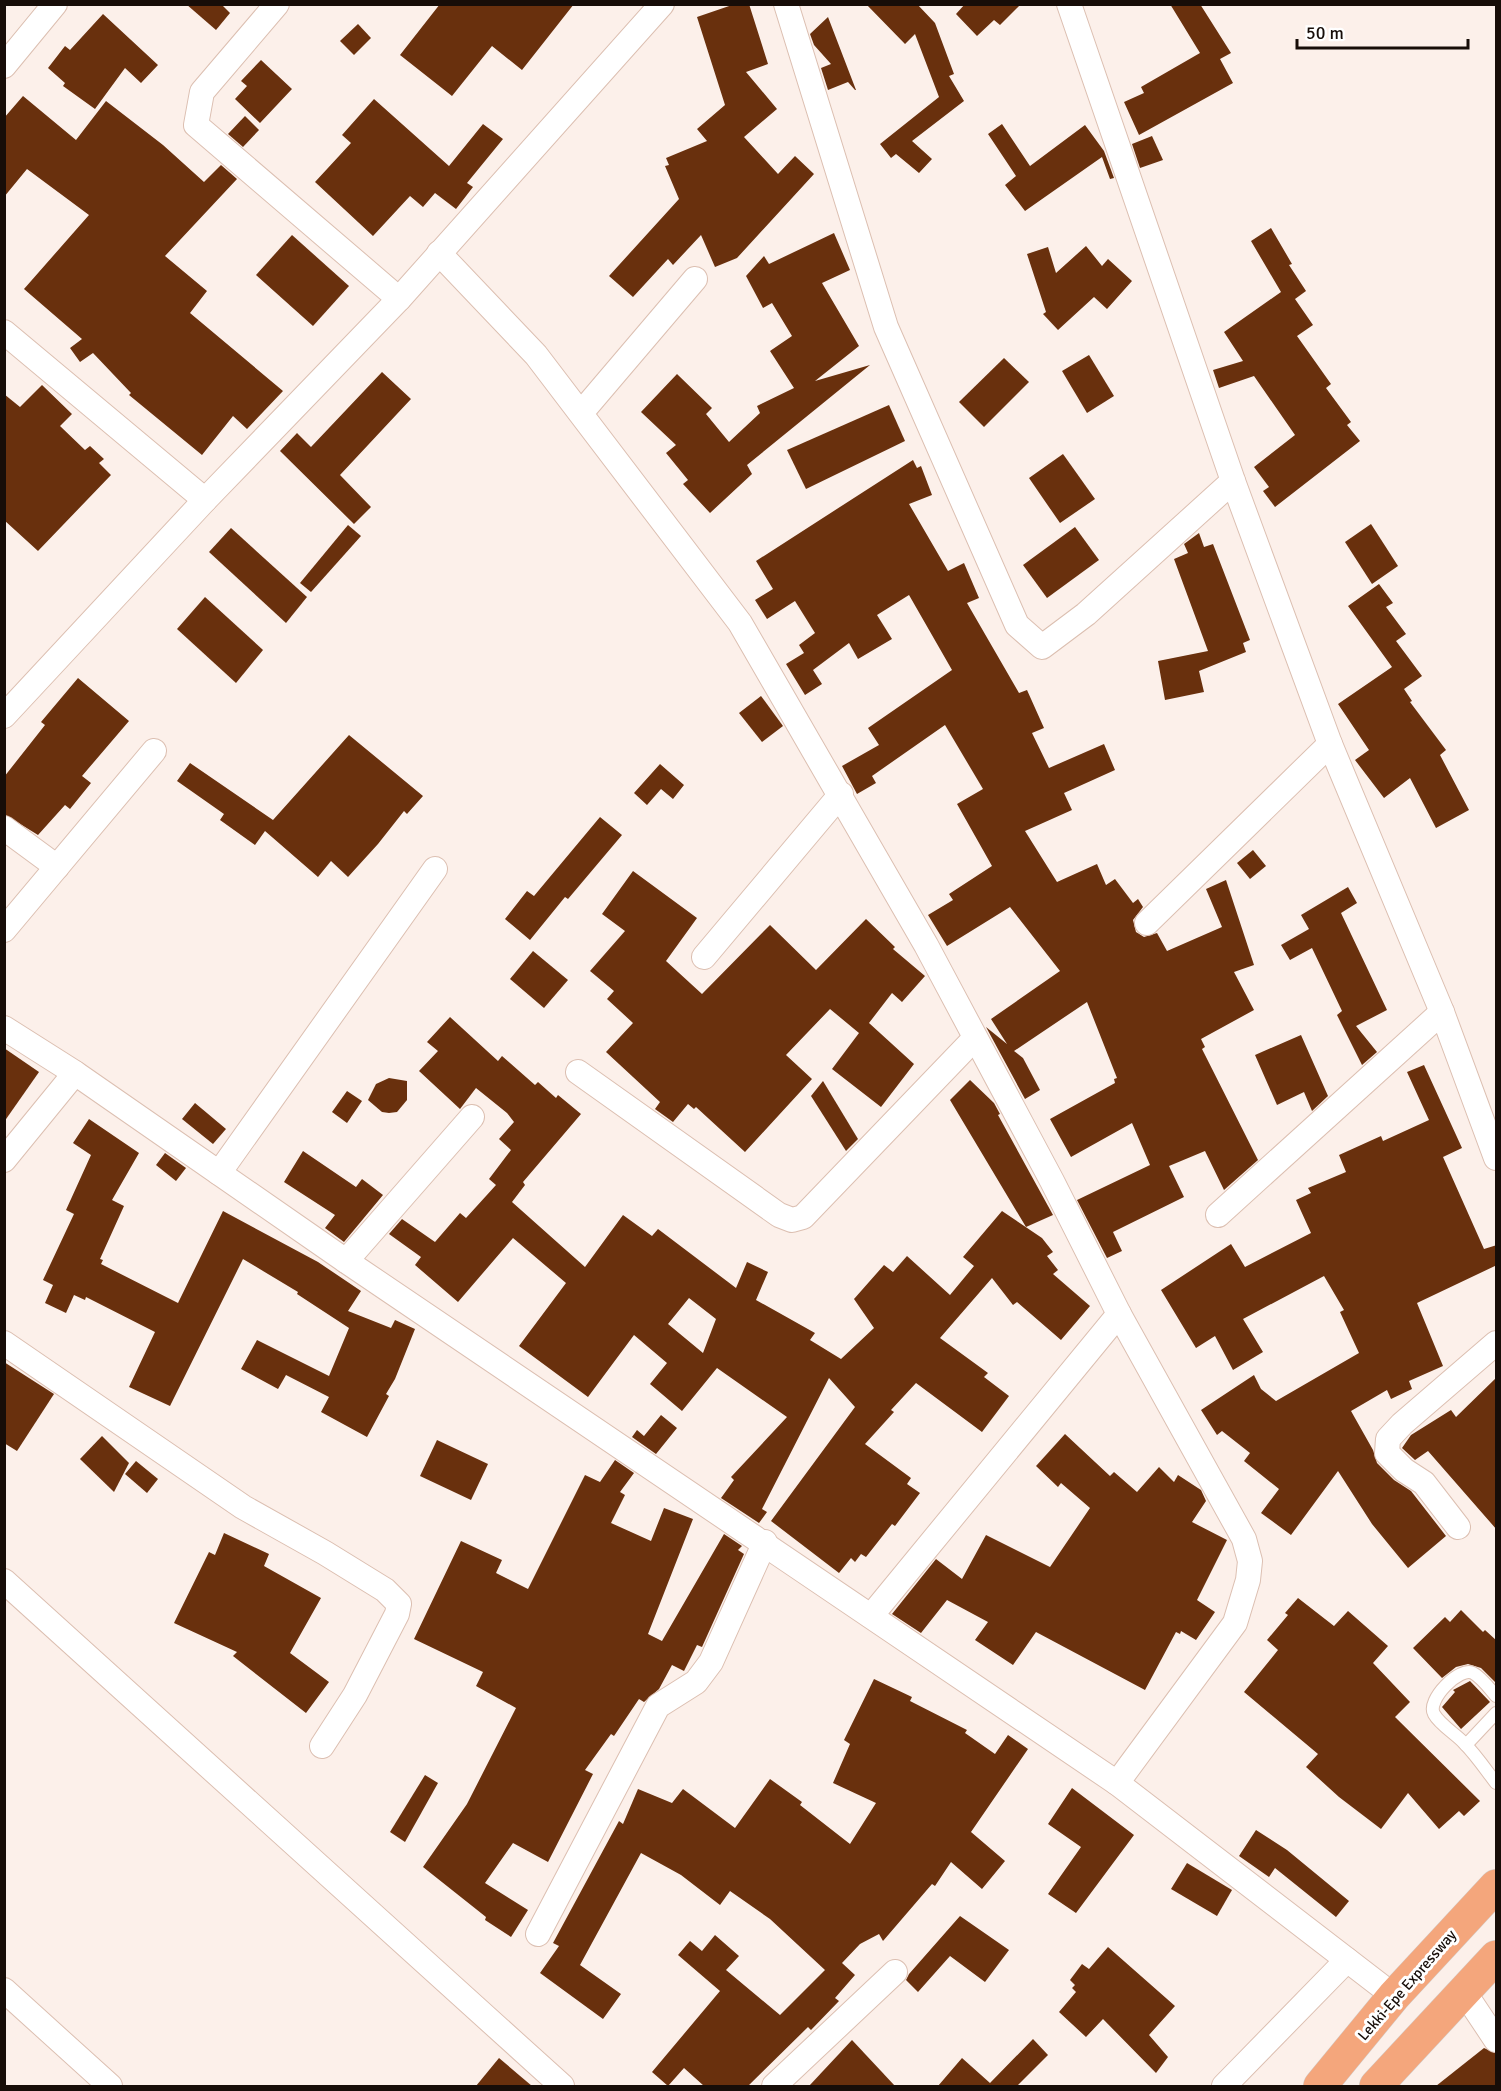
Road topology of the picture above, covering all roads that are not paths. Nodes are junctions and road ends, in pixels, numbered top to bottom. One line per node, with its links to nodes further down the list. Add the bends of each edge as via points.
1 (56, 4): 6 (street)
2 (277, 4): 9 (street, via 202,92 196,125)
3 (662, 4): 7 (street)
4 (786, 4): 12 (street, via 886,327 1017,625 1042,647 1086,614)
5 (1069, 4): 12 (street)
6 (4, 66)
7 (439, 253): 9 (street); 11 (street, via 536,355)
8 (695, 279): 11 (street)
9 (399, 299): 13 (street)
10 (4, 332): 13 (street)
11 (581, 414): 17 (street, via 740,623)
12 (1233, 481): 15 (street)
13 (205, 500): 14 (street)
14 (4, 716)
15 (1330, 744): 21 (street); 24 (street)
16 (154, 751): 19 (street)
17 (841, 794): 23 (street); 26 (street)
18 (4, 828): 19 (street)
19 (57, 867): 22 (street)
20 (435, 869): 32 (street)
21 (1147, 923)
22 (4, 930)
23 (704, 957)
24 (1442, 1012): 30 (street); 33 (street)
25 (4, 1028): 28 (street)
26 (975, 1038): 27 (street, via 803,1217 792,1220 779,1215); 35 (street)
27 (578, 1072)
28 (75, 1073): 31 (street); 32 (street)
29 (472, 1117): 34 (street)
30 (1497, 1158)
31 (4, 1160)
32 (219, 1173): 34 (street)
33 (1218, 1215)
34 (346, 1261): 39 (street)
35 (1119, 1314): 41 (street); 46 (street, via 1244,1539 1250,1561 1235,1623)
36 (4, 1343): 45 (street, via 243,1507 385,1590 399,1604 355,1695)
37 (1497, 1344): 38 (street, via 1388,1439 1387,1453 1424,1483)
38 (1458, 1527)
39 (765, 1542): 41 (street); 49 (street, via 711,1662 696,1682 658,1706)
40 (4, 1581): 58 (street)
41 (872, 1616): 46 (street)
42 (1497, 1696): 44 (lane, via 1473,1673 1466,1672 1435,1698 1434,1714)
43 (1497, 1713): 44 (lane)
44 (1466, 1745): 47 (lane)
45 (322, 1746)
46 (1117, 1783): 51 (street)
47 (1497, 1783)
48 (1497, 1886): 55 (highway, Lekki-Epe Expressway)
49 (538, 1934)
50 (1497, 1957): 54 (highway)
51 (1347, 1960): 55 (street); 60 (street)
52 (896, 1972): 59 (street)
53 (4, 1990): 57 (street)
54 (1464, 1992): 56 (street); 62 (highway)
55 (1394, 1996): 61 (highway, Lekki-Epe Expressway)
56 (1497, 2040)
57 (110, 2086)
58 (562, 2086)
59 (774, 2086)
60 (1224, 2086)
61 (1320, 2086)
62 (1376, 2086)

